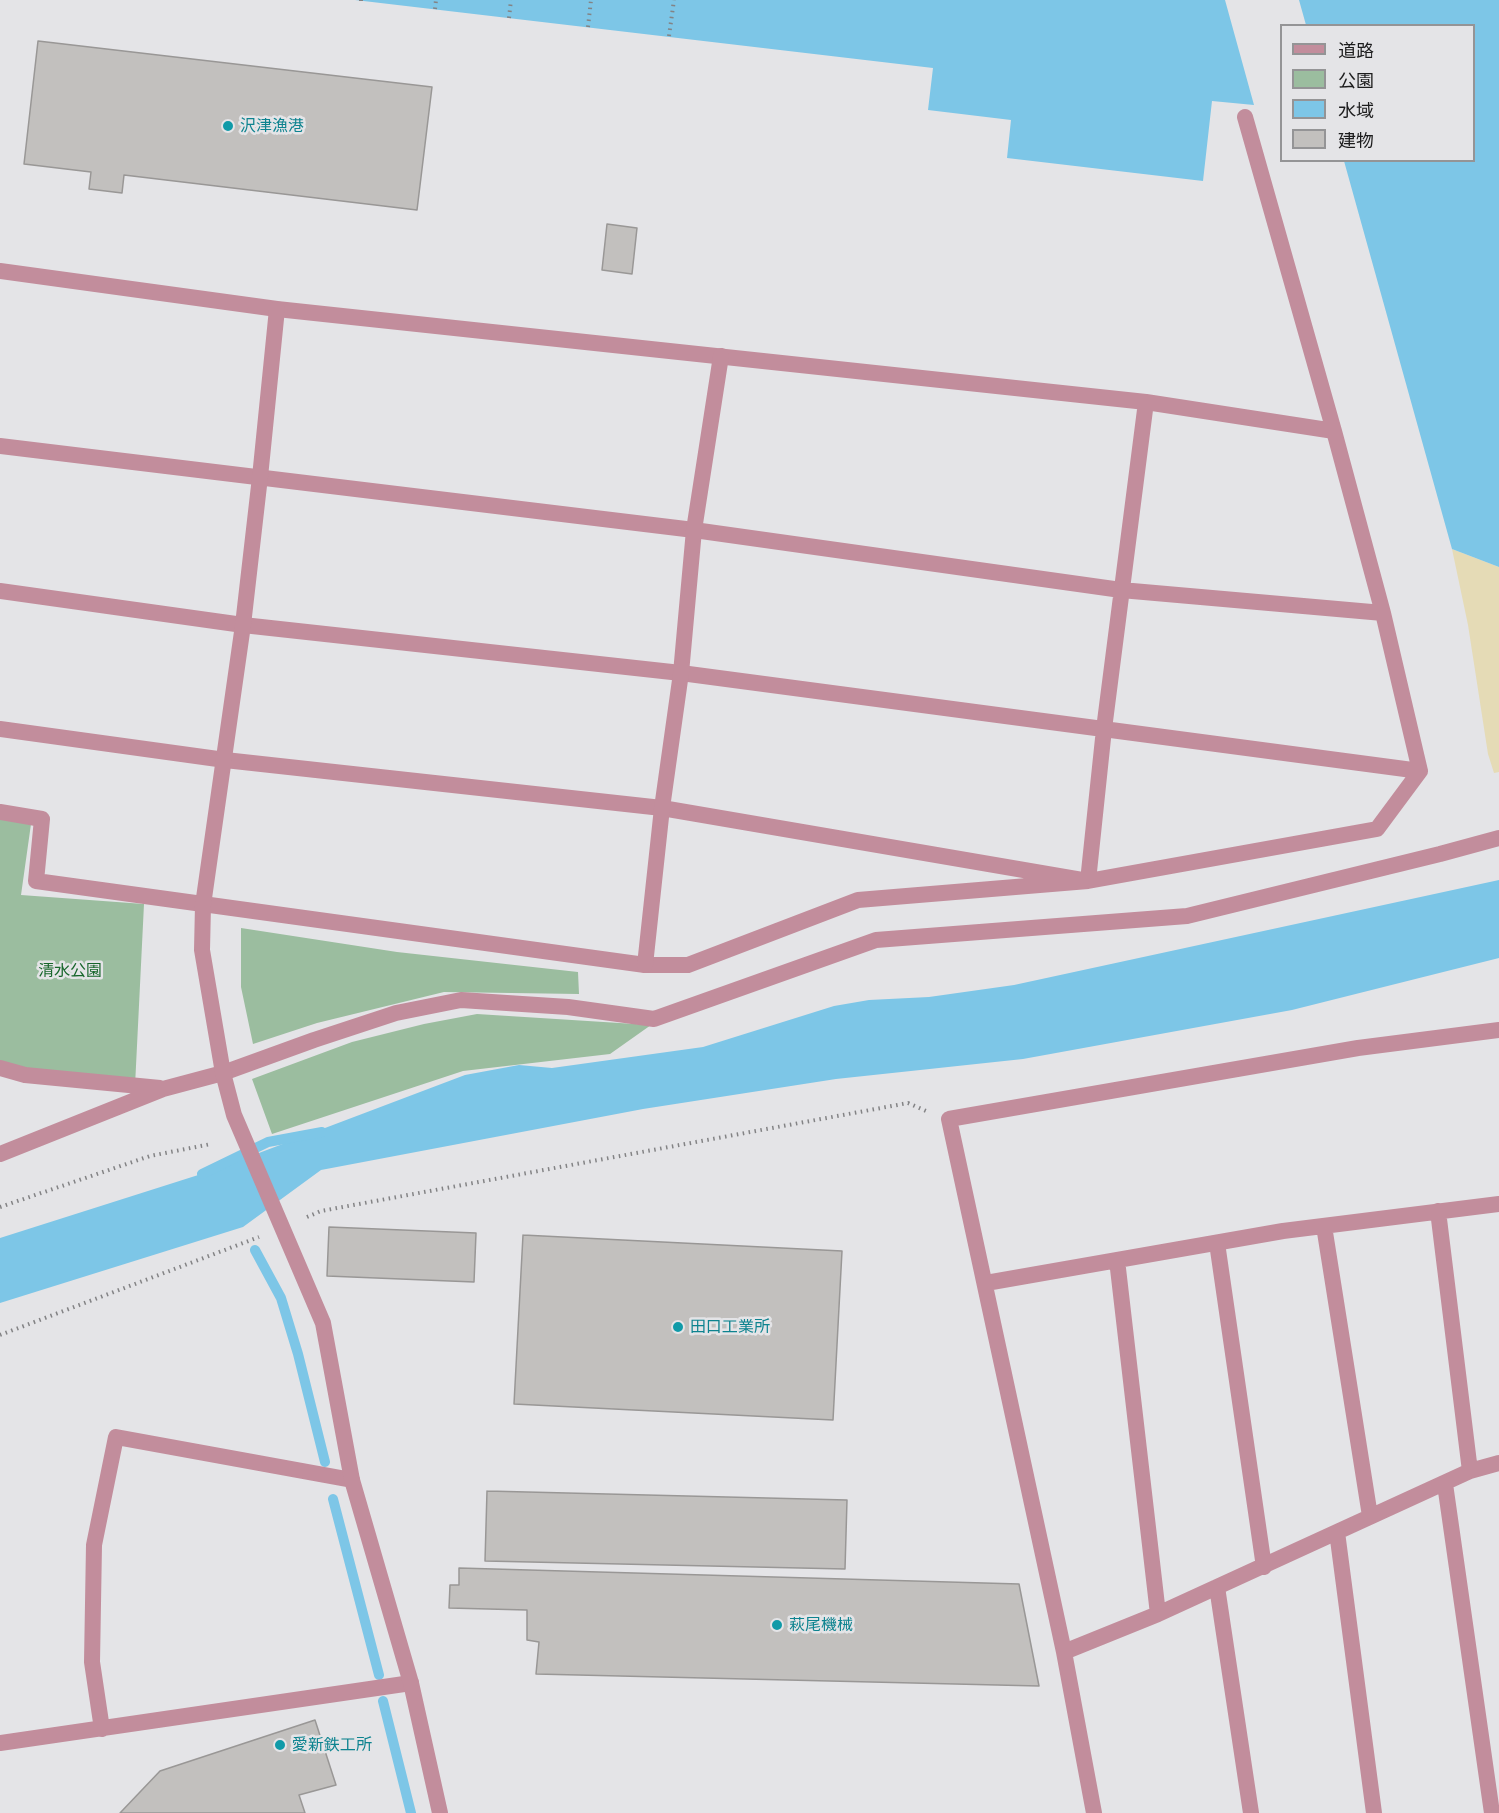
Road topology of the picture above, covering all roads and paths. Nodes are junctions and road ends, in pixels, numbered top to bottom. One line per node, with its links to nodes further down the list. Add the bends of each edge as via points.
1 (436, 0): 5 (path)
2 (511, 0): 6 (path)
3 (591, 0): 7 (path)
4 (674, 0): 8 (path)
5 (435, 9)
6 (508, 18)
7 (588, 27)
8 (669, 36)
9 (1245, 117): 14 (street)
10 (0, 271): 11 (street)
11 (277, 309): 12 (street); 16 (street)
12 (721, 357): 13 (street); 17 (street)
13 (1146, 402): 14 (street); 18 (street)
14 (1334, 431): 20 (street)
15 (0, 446): 16 (street)
16 (260, 477): 17 (street); 21 (street)
17 (694, 530): 18 (street); 22 (street)
18 (1121, 590): 20 (street); 24 (street)
19 (0, 591): 21 (street)
20 (1383, 613): 26 (street)
21 (243, 625): 22 (street); 25 (street)
22 (681, 673): 24 (street); 27 (street)
23 (0, 729): 25 (street)
24 (1104, 729): 26 (street); 30 (street)
25 (225, 760): 27 (street); 31 (street)
26 (1420, 771): 30 (street, via 1377,829)
27 (662, 808): 30 (street); 32 (street)
28 (0, 812): 31 (street, via 42,819 36,881)
29 (1499, 838): 35 (street, via 1187,916 876,940 654,1019 568,1007 461,1000 396,1013)
30 (1088, 881): 32 (street, via 858,900 688,965)
31 (203, 905): 32 (street); 35 (street, via 202,950)
32 (645, 965)
33 (1499, 1030): 37 (street, via 1358,1048)
34 (0, 1068): 36 (street, via 25,1075)
35 (223, 1073): 36 (street); 44 (street, via 238,1125)
36 (163, 1089): 39 (street)
37 (950, 1119): 44 (path, via 908,1104 321,1211); 47 (street)
38 (211, 1144): 41 (path, via 150,1156)
39 (0, 1154)
40 (1499, 1204): 42 (street)
41 (0, 1206)
42 (1438, 1211): 43 (street); 50 (street)
43 (1324, 1226): 45 (street); 53 (street)
44 (283, 1228): 48 (path); 51 (street, via 323,1323)
45 (1217, 1243): 46 (street); 55 (street)
46 (1116, 1260): 47 (street); 57 (street)
47 (986, 1283): 58 (street)
48 (0, 1335)
49 (1499, 1463): 50 (street)
50 (1470, 1471): 52 (street)
51 (352, 1480): 59 (street); 60 (street, via 116,1437 94,1545 92,1662)
52 (1445, 1484): 53 (street); 66 (street)
53 (1370, 1516): 54 (street)
54 (1337, 1532): 55 (street); 65 (street)
55 (1264, 1567): 56 (street)
56 (1217, 1587): 57 (street); 64 (street)
57 (1158, 1614): 58 (street)
58 (1064, 1652): 63 (street)
59 (411, 1683): 60 (street); 62 (street)
60 (102, 1729): 61 (street)
61 (0, 1743)
62 (440, 1813)
63 (1094, 1813)
64 (1251, 1813)
65 (1374, 1813)
66 (1492, 1813)

